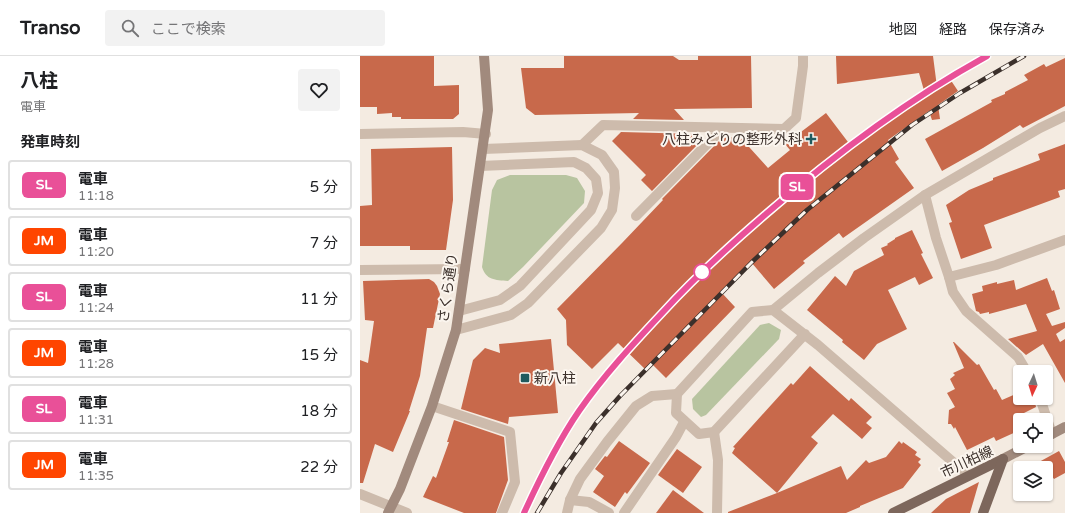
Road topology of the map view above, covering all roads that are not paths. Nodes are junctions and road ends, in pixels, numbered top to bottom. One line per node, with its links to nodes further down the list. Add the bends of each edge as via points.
1 (484, 56): 6 (street, さくら通り, via 488,110)
2 (803, 56): 4 (street, via 796,118 784,128)
3 (1065, 116): 10 (street)
4 (723, 128): 7 (street, via 603,125); 11 (street)
5 (360, 134): 6 (street)
6 (486, 134): 8 (street, さくら通り)
7 (582, 145): 8 (street); 18 (street, via 602,154 614,172 612,210 601,228 528,303 511,315)
8 (483, 149): 9 (street, さくら通り)
9 (480, 166): 14 (street, さくら通り); 17 (street, via 574,162 586,168 596,179 598,193 591,210 520,286 500,300)
10 (925, 195): 15 (street); 16 (street, via 818,273)
11 (636, 216)
12 (1065, 240): 15 (street, via 996,265)
13 (360, 270): 14 (street)
14 (465, 270): 17 (street, さくら通り)
15 (949, 277): 20 (street, via 953,292 966,311 1018,357)
16 (774, 310): 19 (street); 21 (street, via 752,312)
17 (459, 311): 18 (street, さくら通り)
18 (456, 330): 22 (street, さくら通り)
19 (805, 334): 25 (street); 29 (street)
20 (1023, 365)
21 (677, 394): 23 (street, via 676,413); 31 (street, via 652,396 636,406 580,479)
22 (432, 406): 32 (street, さくら通り); 34 (street, via 510,432 516,482)
23 (684, 422): 25 (street, via 699,434); 37 (street)
24 (1065, 427): 26 (street)
25 (714, 432): 38 (street, via 718,460)
26 (1053, 433)
27 (1015, 453): 28 (street)
28 (1003, 459): 29 (main road, 市川柏線); 40 (main road, 市川柏線)
29 (968, 476): 39 (main road, 市川柏線)
30 (360, 494): 32 (street)
31 (570, 500): 35 (street); 36 (street, via 589,502)
32 (390, 510): 33 (street)
33 (407, 513)
34 (502, 513)
35 (567, 513)
36 (609, 513)
37 (624, 513)
38 (717, 513)
39 (894, 513)
40 (983, 513)

